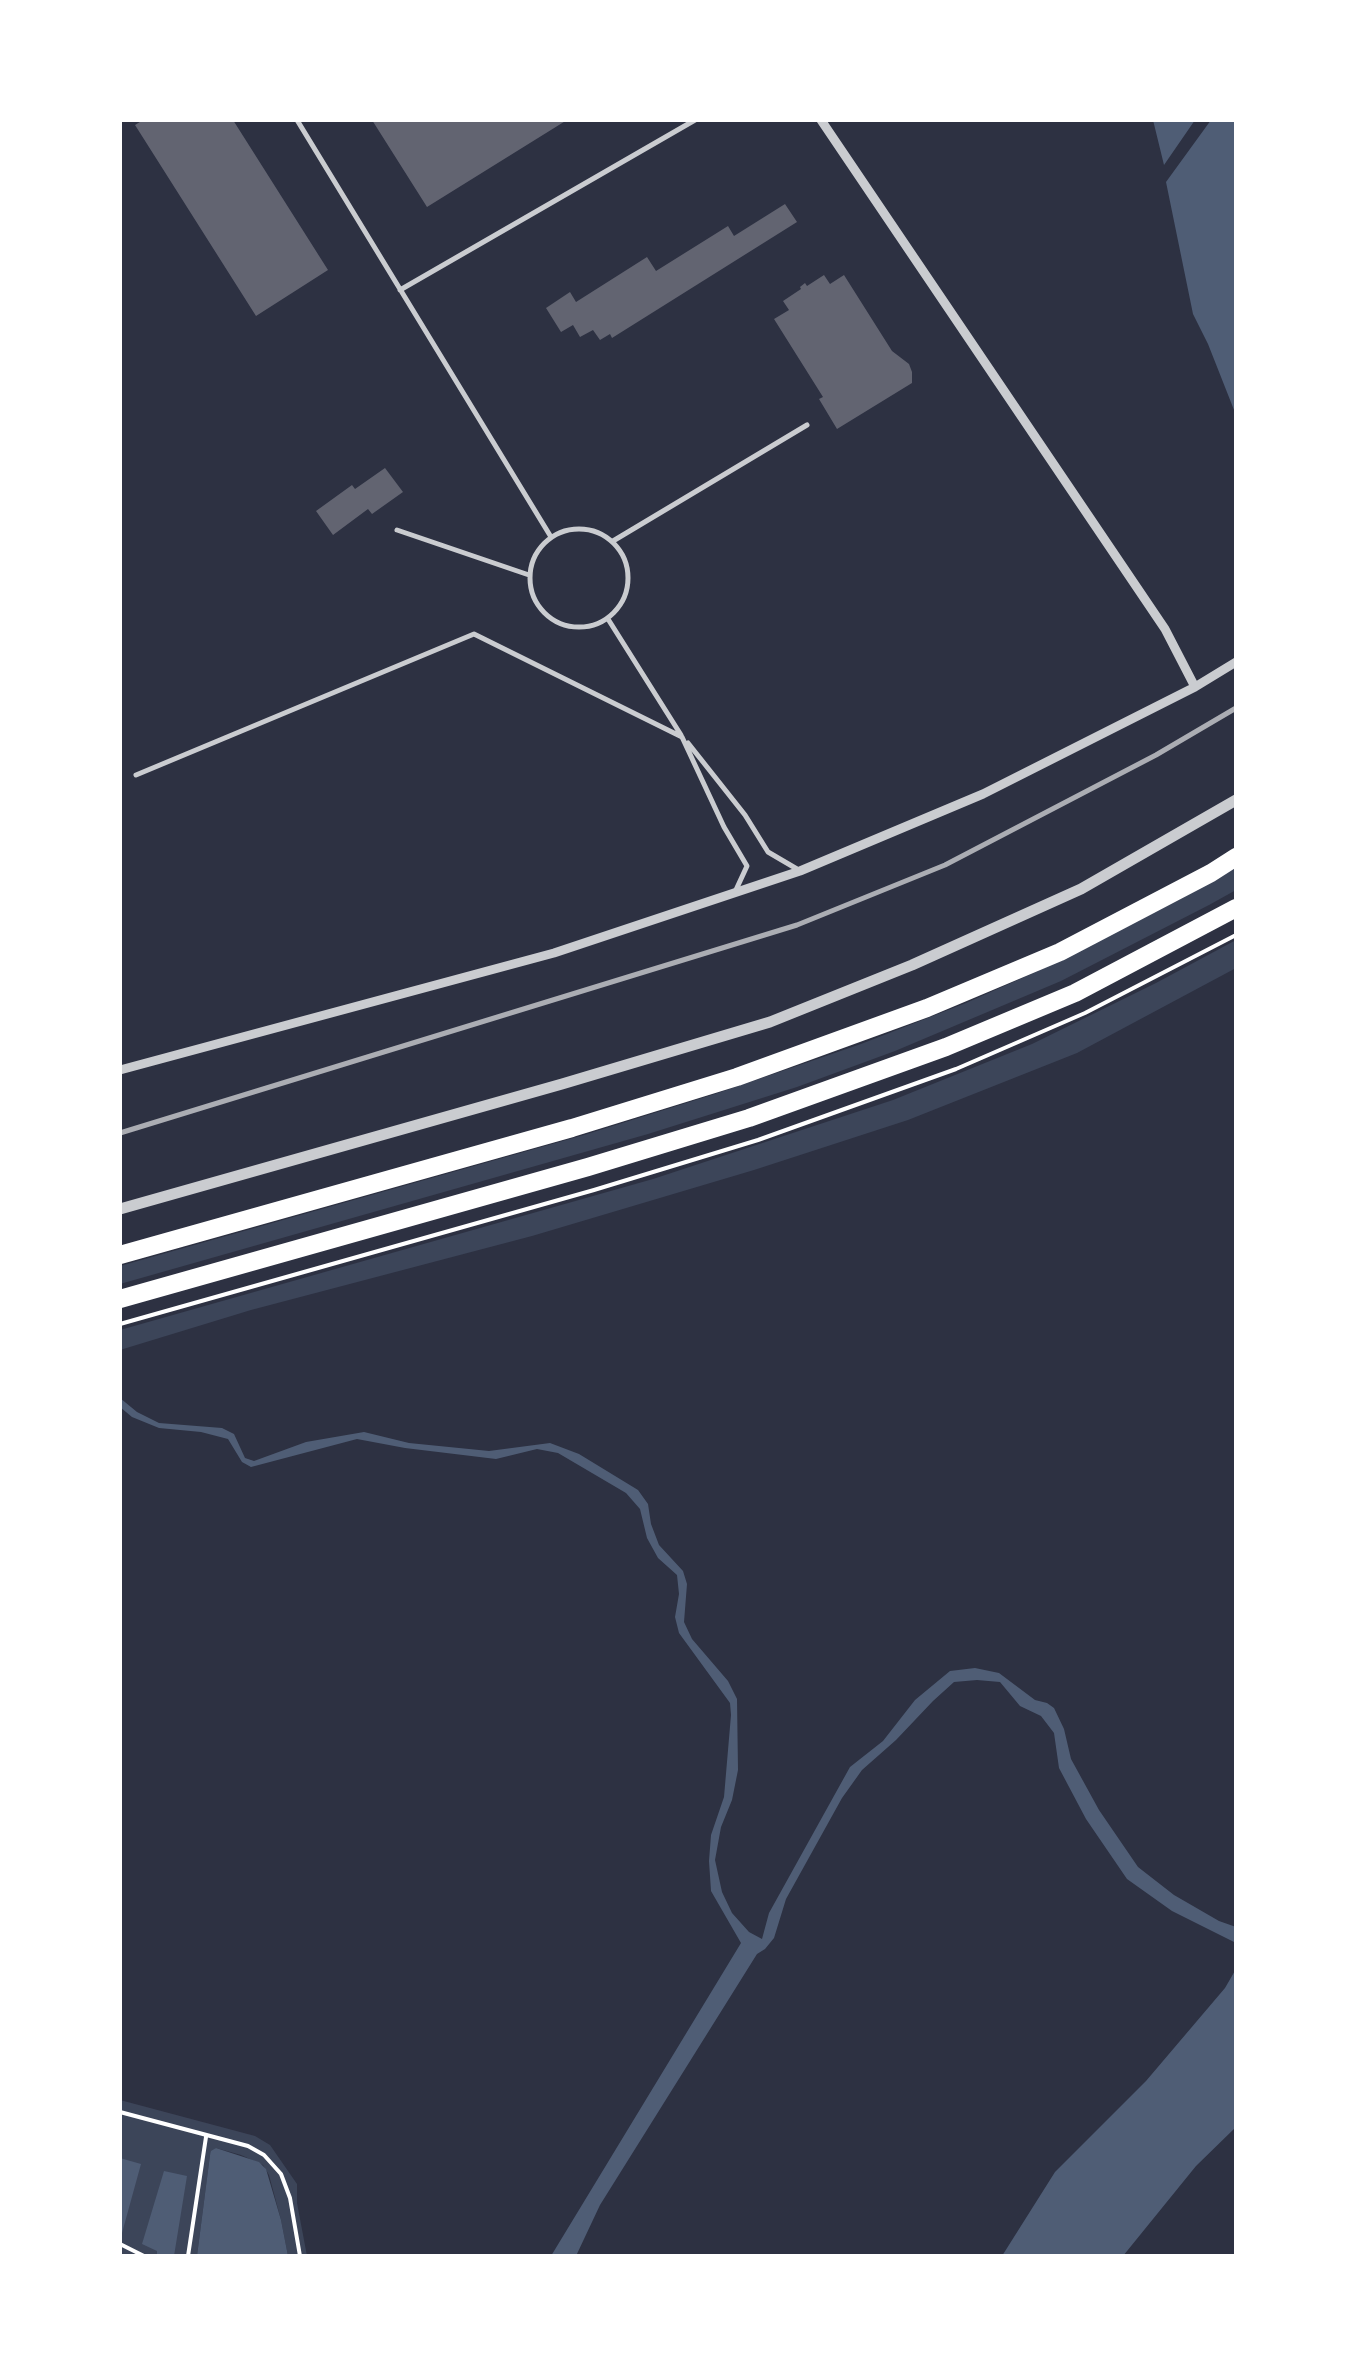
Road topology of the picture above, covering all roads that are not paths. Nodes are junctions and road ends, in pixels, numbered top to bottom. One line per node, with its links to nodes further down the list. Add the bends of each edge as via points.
1 (297, 120): 4 (lane)
2 (695, 120): 4 (lane)
3 (821, 120): 12 (street, via 1165,630)
4 (400, 290): 7 (lane)
5 (807, 426): 8 (lane)
6 (398, 530): 9 (lane)
7 (551, 537): 8 (lane, via 594,530); 9 (lane)
8 (613, 541): 10 (lane, via 626,560 629,582 623,603)
9 (530, 575): 10 (lane, via 533,596 546,615 565,626 587,628)
10 (608, 619): 13 (lane)
11 (1236, 662): 12 (street)
12 (1196, 687): 17 (street, via 983,794)
13 (682, 737): 14 (lane, via 474,634); 17 (lane, via 768,852); 18 (lane, via 747,866)
14 (136, 775)
15 (1236, 800): 21 (street, via 1081,890 770,1022)
16 (1236, 857): 22 (highway, via 1060,952 737,1077)
17 (800, 871): 18 (street)
18 (734, 894): 20 (street, via 554,953)
19 (1236, 908): 23 (highway, via 1076,993 749,1118)
20 (120, 1070)
21 (120, 1209)
22 (120, 1255)
23 (120, 1299)

